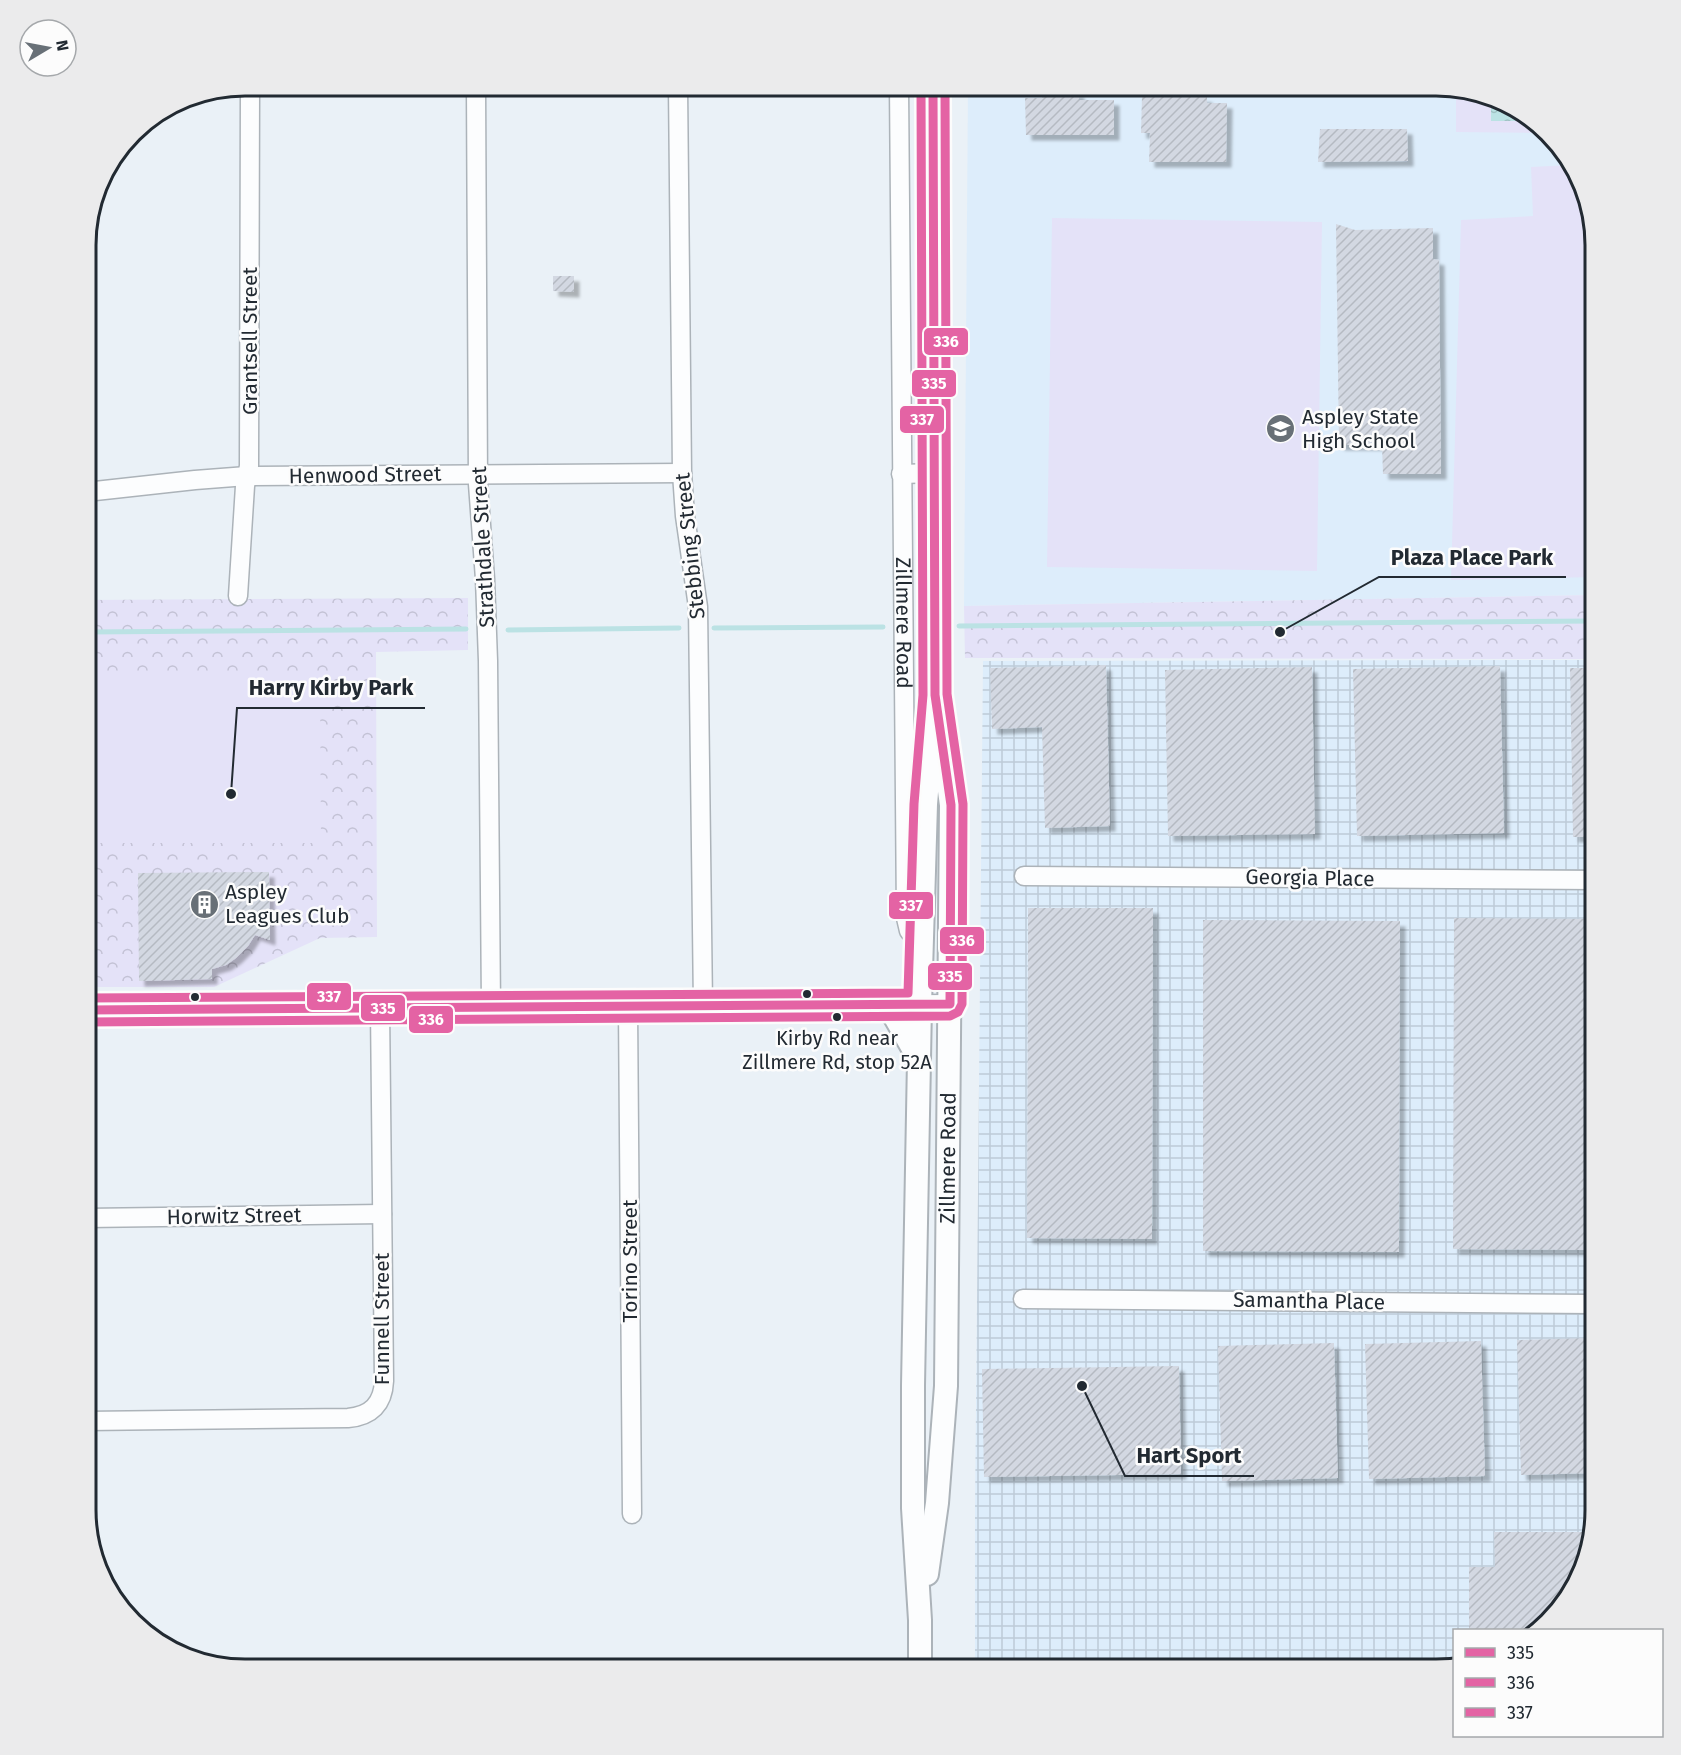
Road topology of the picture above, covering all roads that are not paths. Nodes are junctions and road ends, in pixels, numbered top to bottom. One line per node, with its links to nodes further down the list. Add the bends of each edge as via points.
1 (250, 96): 10 (street, Grantsell Street)
2 (476, 96): 8 (street, Strathdale Street)
3 (678, 96): 6 (street, Stebbing Street)
4 (899, 96): 9 (street, Zillmere Road)
5 (933, 96): 7 (main road, Zillmere Road)
6 (682, 472): 8 (street, Henwood Street); 20 (street, Stebbing Street, via 699,618)
7 (935, 473): 9 (street); 13 (main road, Zillmere Road)
8 (478, 474): 10 (street, Henwood Street); 21 (street, Strathdale Street, via 488,661)
9 (902, 474): 16 (street, Zillmere Road, via 906,918 909,931)
10 (248, 477): 11 (street, Henwood Street); 12 (street, Grantsell Street)
11 (96, 491)
12 (238, 596)
13 (935, 695): 16 (main road, Zillmere Road, via 926,804); 17 (main road, Zillmere Road, via 951,805)
14 (1024, 876): 15 (street, Georgia Place)
15 (1585, 880)
16 (923, 944): 19 (main road, Zillmere Road)
17 (950, 1004): 19 (street); 32 (main road, Zillmere Road, via 946,1386 937,1503)
18 (888, 1005): 19 (street); 20 (street); 25 (main road)
19 (920, 1005): 25 (main road, Zillmere Road)
20 (703, 1006): 23 (street)
21 (491, 1007): 22 (street); 23 (street)
22 (380, 1008): 24 (street); 26 (street, Funnell Street)
23 (628, 1008): 31 (street, Torino Street)
24 (96, 1010)
25 (919, 1059): 32 (main road, Zillmere Road, via 913,1508)
26 (382, 1214): 27 (street, Horwitz Street); 30 (street, Funnell Street, via 384,1381 380,1400 370,1412 348,1418)
27 (96, 1218)
28 (1023, 1299): 29 (street, Samantha Place)
29 (1585, 1304)
30 (96, 1421)
31 (632, 1514)
32 (920, 1620): 33 (main road, Zillmere Road)
33 (920, 1659)

